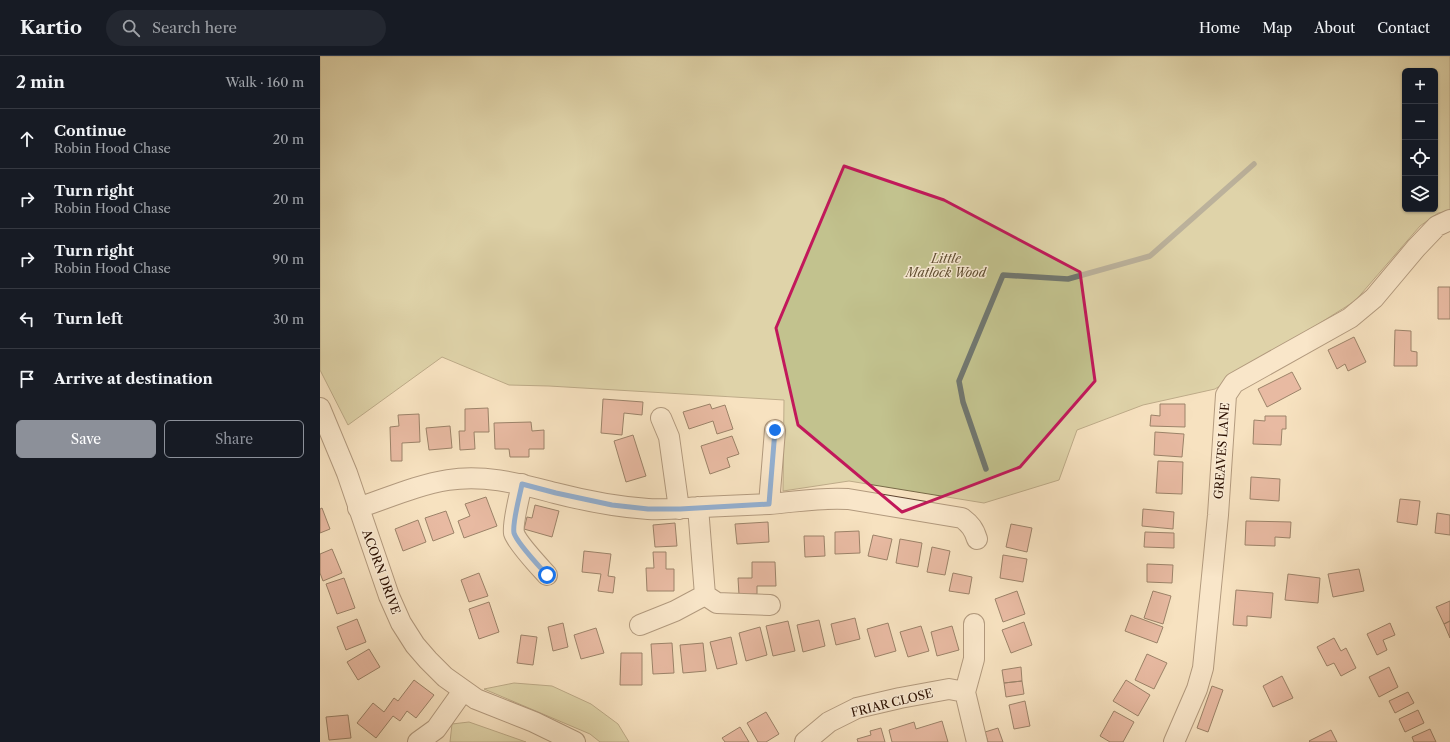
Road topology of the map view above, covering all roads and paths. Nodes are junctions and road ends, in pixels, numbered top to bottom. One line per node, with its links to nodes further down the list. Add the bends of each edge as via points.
1 (1450, 220): 21 (street, GREAVES LANE, via 1437,226 1374,298 1350,318 1234,383 1226,395 1218,515 1203,668 1197,690)
2 (321, 413): 7 (street, ACORN DRIVE, via 347,473)
3 (662, 418): 8 (street)
4 (775, 430): 6 (street)
5 (522, 484): 7 (street, via 479,478 448,480 421,486); 8 (street, via 612,505 648,509); 10 (street, via 514,533)
6 (769, 504): 8 (street); 9 (street, via 834,498 872,502 962,518 970,523)
7 (358, 508): 15 (street, ACORN DRIVE, via 401,623 428,660)
8 (689, 508): 11 (street)
9 (977, 539)
10 (547, 575)
11 (705, 595): 12 (street, via 717,603); 14 (street)
12 (770, 605)
13 (974, 624): 16 (street, via 974,659)
14 (640, 625)
15 (463, 691): 17 (street, via 436,728); 18 (street, ACORN DRIVE)
16 (965, 692): 19 (street, FRIAR CLOSE, via 949,690 857,708 829,722); 20 (street)
17 (418, 742)
18 (575, 742)
19 (805, 742)
20 (977, 742)
21 (1174, 742)

